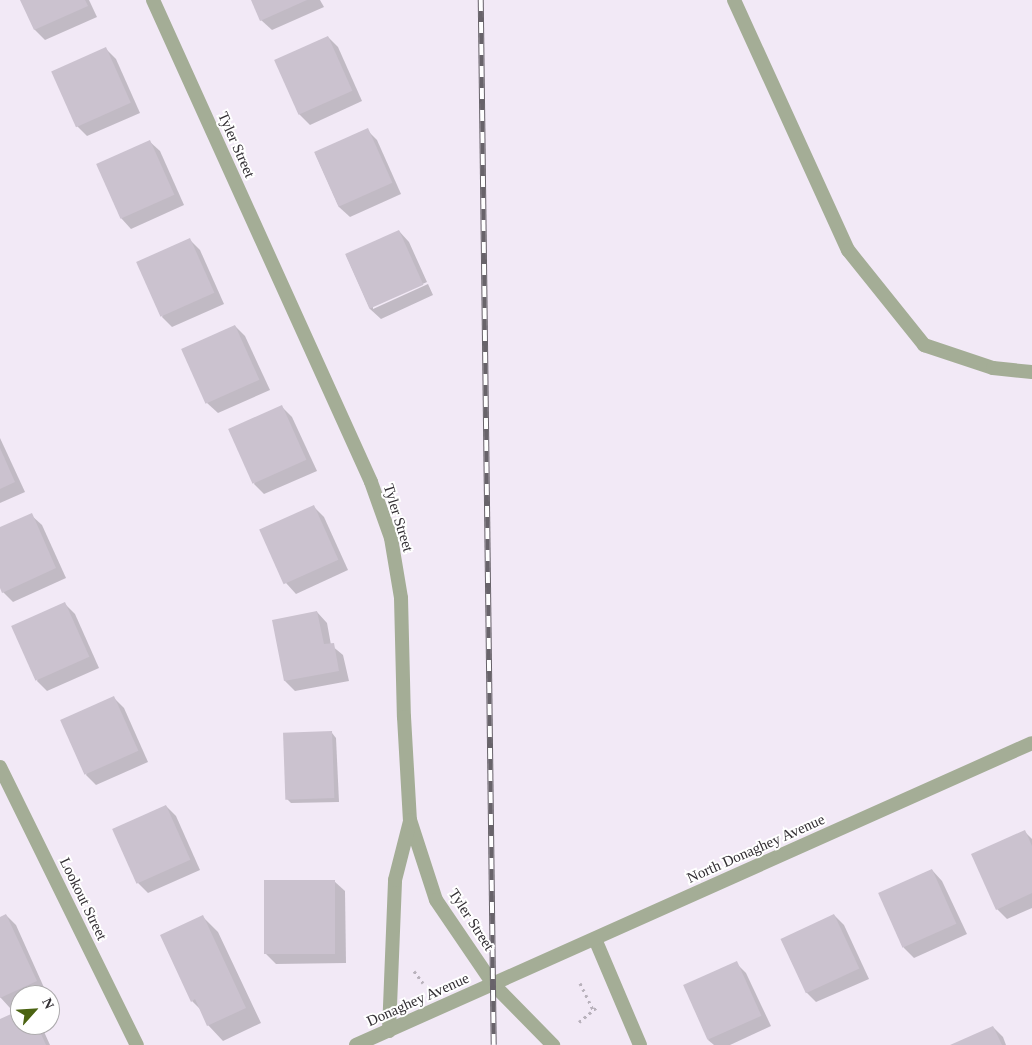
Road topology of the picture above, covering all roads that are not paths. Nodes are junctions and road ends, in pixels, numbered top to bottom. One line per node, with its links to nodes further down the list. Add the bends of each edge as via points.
1 (153, 0): 6 (street, Tyler Street, via 370,482 391,538 401,598)
2 (734, 0): 3 (street, via 848,250 924,345 993,368)
3 (1032, 372)
4 (1032, 743): 7 (street, North Donaghey Avenue)
5 (0, 767): 10 (street, Lookout Street)
6 (410, 820): 8 (street, Tyler Street, via 436,900); 9 (street, via 394,880)
7 (595, 939): 8 (street, North Donaghey Avenue); 13 (street)
8 (493, 984): 9 (street, Donaghey Avenue); 12 (street, Tyler Street)
9 (389, 1030): 11 (street, Donaghey Avenue)
10 (137, 1045)
11 (356, 1045)
12 (553, 1045)
13 (640, 1045)

